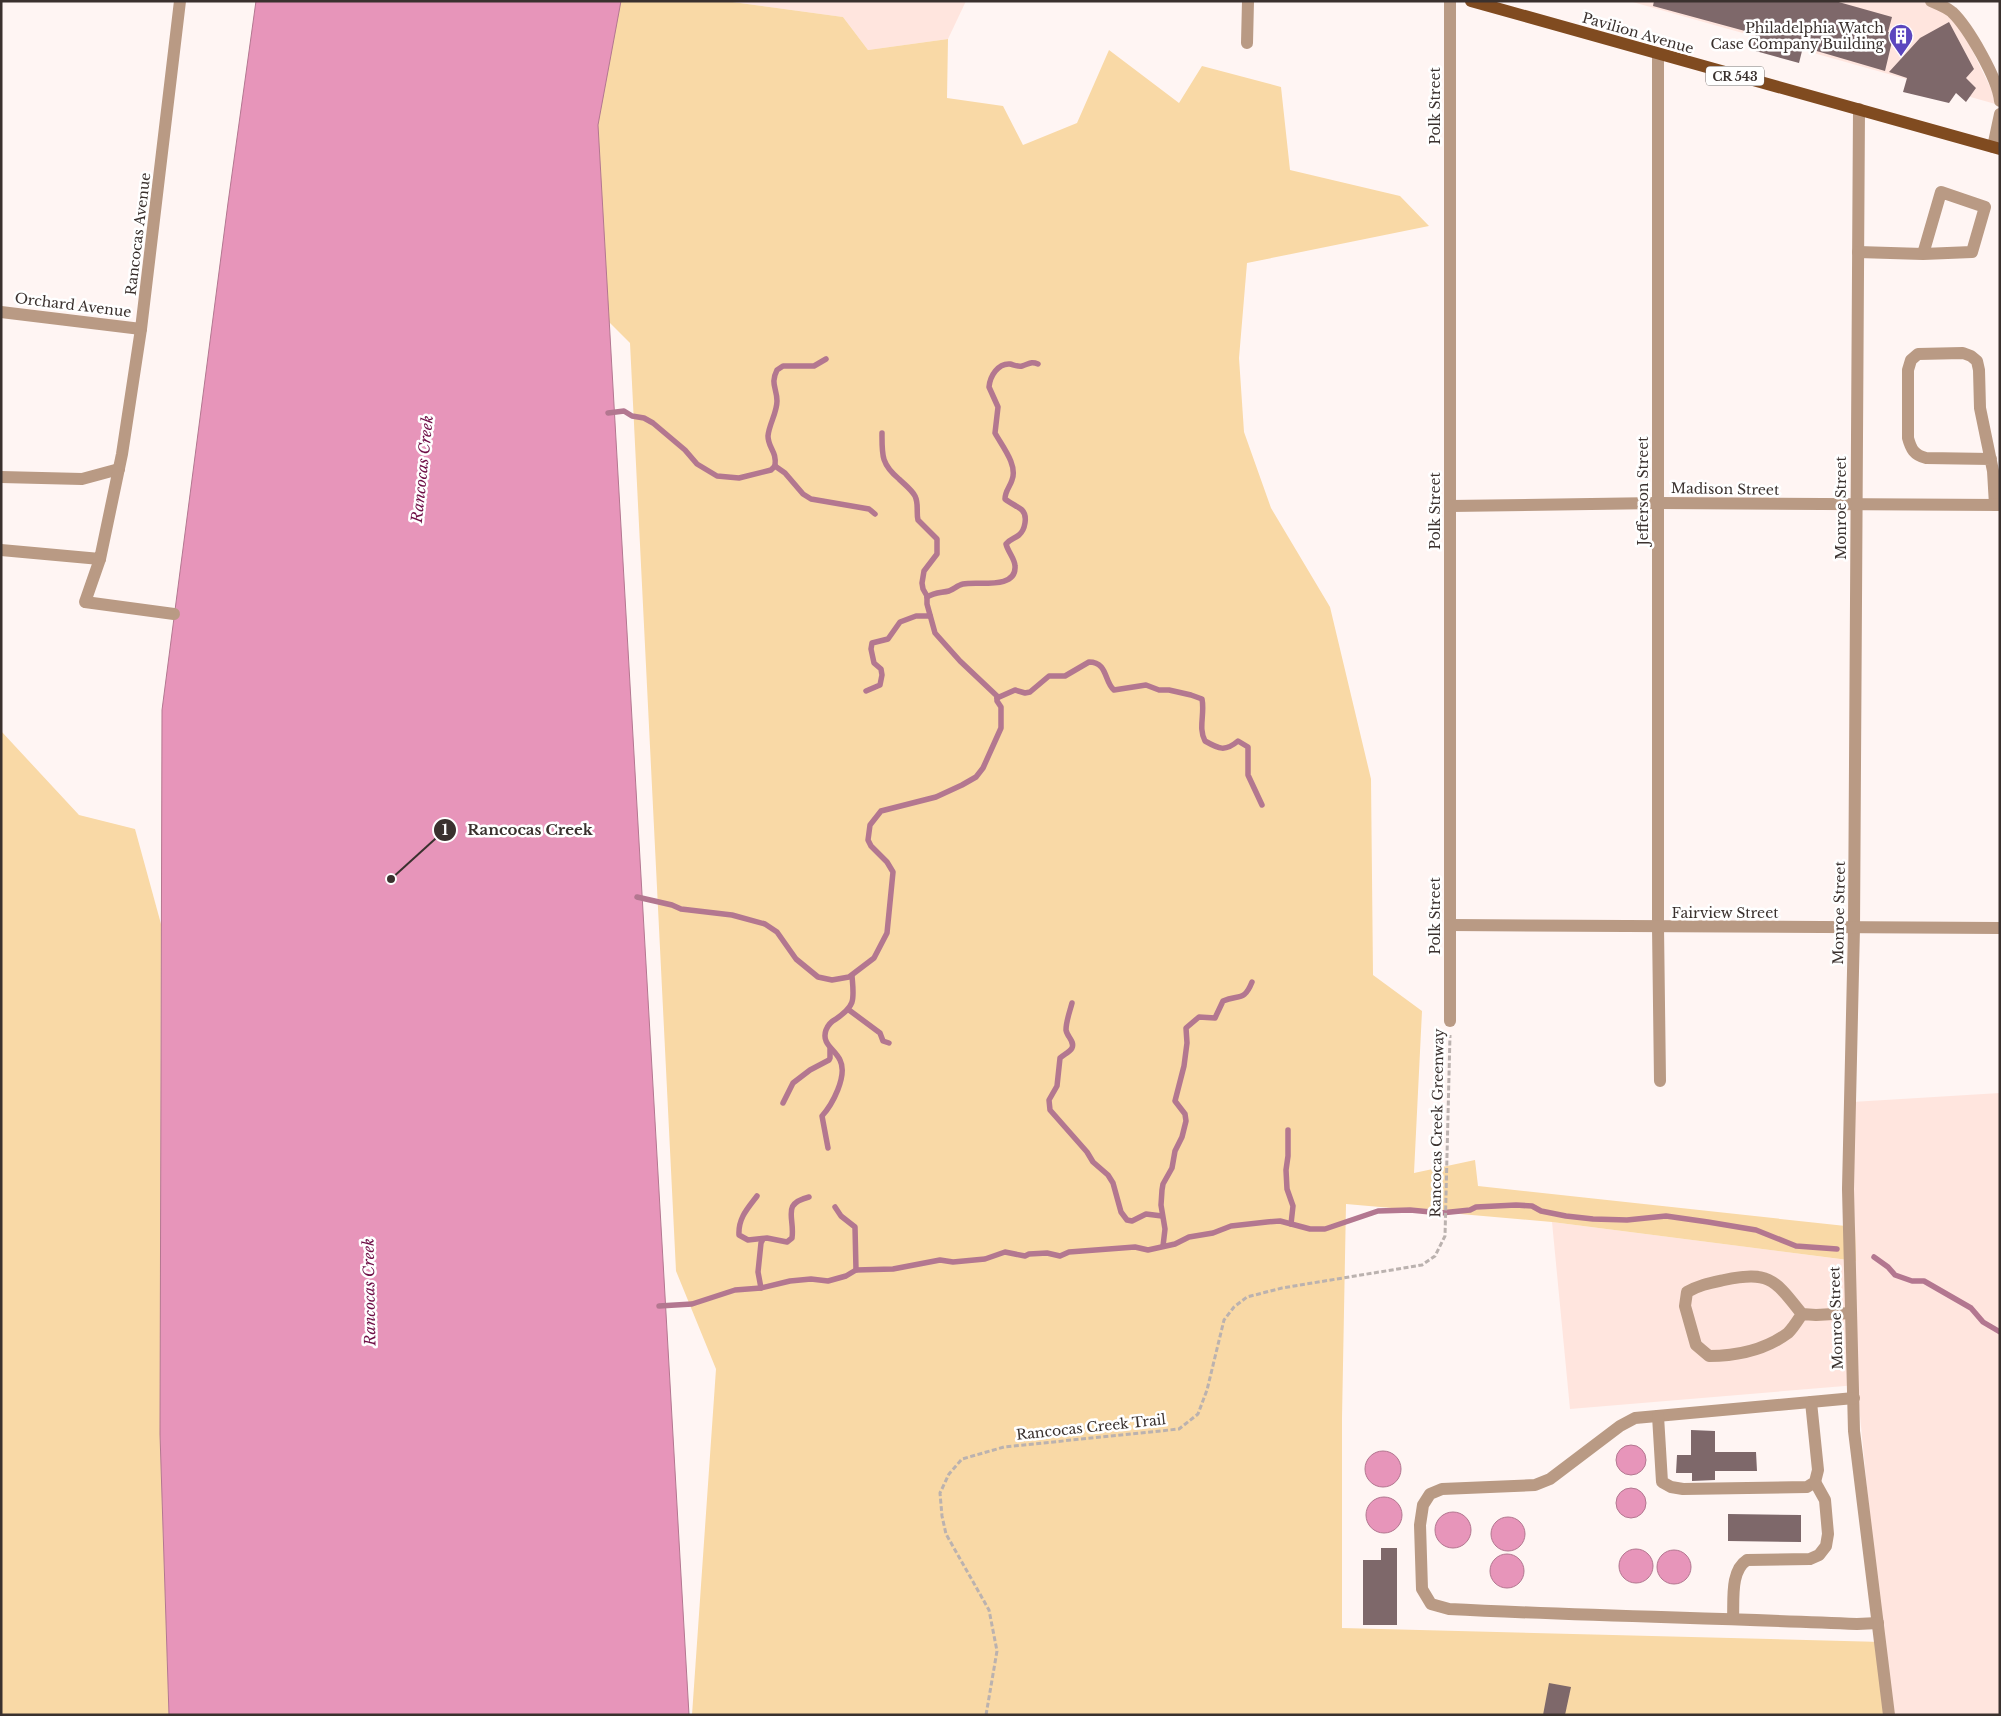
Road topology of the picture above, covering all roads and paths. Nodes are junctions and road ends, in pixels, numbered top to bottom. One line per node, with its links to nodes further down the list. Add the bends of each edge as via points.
1 (180, 1): 15 (street, Rancocas Avenue)
2 (1248, 1): 6 (street)
3 (1450, 1): 20 (street, Polk Street)
4 (1471, 1): 7 (main road, Pavilion Avenue / CR 543)
5 (1931, 1): 8 (street, via 1950,10 1961,22 1996,84)
6 (1247, 43)
7 (1658, 54): 9 (main road, Pavilion Avenue / CR 543); 19 (street, Jefferson Street)
8 (2000, 101)
9 (1859, 109): 11 (main road, Pavilion Avenue / CR 543); 12 (street, Monroe Street)
10 (2000, 114): 11 (street)
11 (1997, 148)
12 (1858, 252): 13 (street); 21 (street, Monroe Street)
13 (1922, 254): 13 (street, via 1941,192 1986,207 1972,252)
14 (1, 312): 15 (street, Orchard Avenue)
15 (141, 329): 17 (street, Rancocas Avenue)
16 (1991, 458): 16 (street, via 1926,458 1917,456 1911,448 1908,438 1908,370 1911,360 1918,354 1963,354 1977,361 1981,418); 22 (street)
17 (120, 469): 18 (street, via 82,479); 24 (street, Rancocas Avenue)
18 (1, 477)
19 (1658, 504): 20 (street, Madison Street); 21 (street, Madison Street); 27 (street, Jefferson Street)
20 (1450, 506): 26 (street, Polk Street)
21 (1856, 506): 22 (street, Madison Street); 28 (street, Monroe Street)
22 (1998, 506)
23 (1, 550): 24 (street)
24 (100, 560): 25 (street, Rancocas Avenue, via 85,602)
25 (174, 614)
26 (1450, 925): 27 (street, Fairview Street); 30 (street, Polk Street)
27 (1658, 927): 28 (street, Fairview Street); 31 (street, Jefferson Street)
28 (1854, 928): 29 (street, Fairview Street); 33 (street, Monroe Street, via 1848,1189)
29 (2000, 928)
30 (1450, 1021): 32 (path, Rancocas Creek Greenway)
31 (1660, 1081)
32 (1445, 1225): 41 (path, Rancocas Creek Trail, via 1445,1236 1435,1256 1422,1265 1282,1288 1247,1297 1224,1320 1198,1414 1179,1429 1004,1447 962,1459 949,1474 940,1493 942,1516 946,1534 989,1610 997,1651)
33 (1851, 1313): 34 (street); 35 (street, Monroe Street)
34 (1802, 1314): 34 (street, via 1779,1286 1765,1277 1746,1276 1698,1285 1687,1292 1684,1306 1696,1345 1709,1356 1728,1356 1764,1348 1789,1332)
35 (1854, 1398): 36 (street); 40 (street, Monroe Street, via 1854,1431)
36 (1811, 1402): 37 (street); 38 (street, via 1818,1470)
37 (1658, 1416): 38 (street, via 1662,1482 1671,1487 1808,1487); 39 (street, via 1635,1418 1620,1426 1550,1479 1535,1485 1442,1489 1430,1494 1423,1505 1420,1525 1422,1589 1431,1604 1449,1610)
38 (1815, 1482): 39 (street, via 1825,1500 1826,1546 1819,1555 1810,1559 1747,1560 1741,1564 1736,1573)
39 (1734, 1619): 40 (street)
40 (1878, 1623): 42 (street, Monroe Street)
41 (986, 1715)
42 (1889, 1715)

